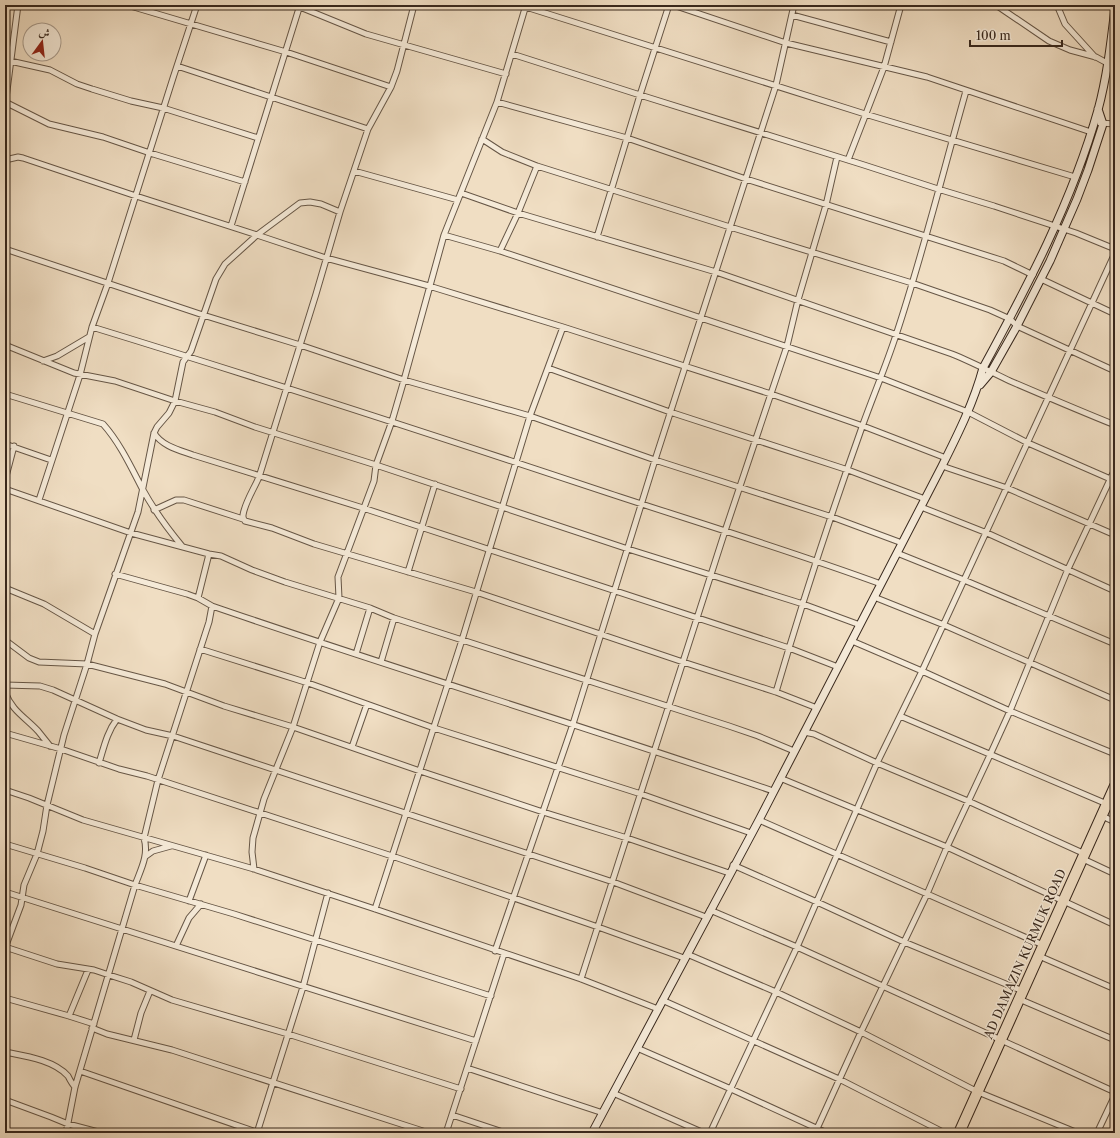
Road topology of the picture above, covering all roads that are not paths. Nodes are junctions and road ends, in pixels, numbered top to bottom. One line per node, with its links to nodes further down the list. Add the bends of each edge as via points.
1 (18, 5): 23 (street)
2 (127, 5): 15 (street)
3 (197, 5): 15 (street)
4 (298, 5): 18 (street, via 366,34); 20 (street)
5 (414, 5): 18 (street)
6 (669, 5): 19 (street)
7 (672, 5): 17 (street)
8 (794, 5): 14 (street)
9 (901, 5): 16 (street)
10 (996, 5): 22 (street, via 1049,41)
11 (1057, 5): 22 (street, via 1065,24)
12 (526, 6): 19 (street); 21 (street)
13 (1115, 8): 24 (street)
14 (792, 15): 16 (street); 17 (street)
15 (191, 24): 20 (street); 26 (street)
16 (891, 42): 27 (street)
17 (786, 43): 27 (street); 29 (street)
18 (403, 45): 28 (street); 30 (street)
19 (656, 48): 29 (street); 32 (street)
20 (286, 52): 30 (street); 33 (street)
21 (512, 54): 28 (street); 32 (street)
22 (1096, 57): 24 (street)
23 (10, 61): 34 (street); 37 (street, via 50,70 77,84)
24 (1107, 63): 25 (street); 38 (street)
25 (1115, 64)
26 (177, 66): 33 (street); 37 (street)
27 (884, 67): 31 (street, via 927,77); 39 (street)
28 (506, 74): 35 (street)
29 (776, 85): 39 (street); 45 (street)
30 (391, 87): 43 (street)
31 (966, 91): 44 (street); 49 (street)
32 (640, 95): 45 (street); 47 (street)
33 (272, 97): 43 (street); 46 (street)
34 (5, 102): 36 (street); 50 (street, via 49,124 103,137)
35 (497, 102): 47 (street); 48 (street)
36 (5, 106)
37 (163, 108): 46 (street); 50 (street)
38 (1098, 109): 40 (street); 41 (street)
39 (865, 114): 49 (street); 53 (street)
40 (1094, 121): 41 (street); 44 (street)
41 (1103, 124): 42 (street); 70 (street)
42 (1115, 124)
43 (368, 129): 55 (street)
44 (1091, 132): 56 (street)
45 (761, 133): 51 (street); 57 (street)
46 (258, 138): 58 (street)
47 (627, 138): 57 (street); 59 (street)
48 (482, 139): 54 (street, via 502,152); 61 (street)
49 (952, 139): 56 (street); 60 (street)
50 (150, 153): 58 (street); 62 (street)
51 (837, 156): 53 (street); 64 (street)
52 (5, 160): 62 (street, via 23,158)
53 (848, 160): 60 (street)
54 (537, 166): 59 (street); 66 (street)
55 (354, 171): 63 (street); 65 (street)
56 (1075, 177): 68 (street)
57 (746, 179): 64 (street); 69 (street)
58 (245, 182): 67 (street)
59 (612, 190): 69 (street); 73 (street)
60 (938, 190): 68 (street); 74 (street)
61 (461, 193): 63 (street); 66 (street)
62 (136, 196): 67 (street); 84 (street)
63 (458, 200): 72 (street)
64 (826, 205): 74 (street); 78 (street)
65 (340, 212): 71 (street, via 321,204 300,203); 80 (street)
66 (518, 213): 73 (street); 77 (street)
67 (231, 226): 71 (street)
68 (1056, 226): 70 (street); 82 (street)
69 (730, 227): 78 (street); 81 (street)
70 (1064, 229): 76 (street); 83 (street)
71 (257, 234): 80 (street); 90 (street, via 219,271)
72 (444, 235): 77 (street); 86 (street)
73 (597, 237): 81 (street)
74 (927, 237): 82 (street, via 1004,261); 85 (street)
75 (5, 249): 84 (street)
76 (1115, 249)
77 (500, 251): 91 (street)
78 (812, 253): 85 (street); 87 (street)
79 (1115, 253): 88 (street)
80 (326, 258): 86 (street); 99 (street)
81 (716, 272): 87 (street); 91 (street)
82 (1033, 275): 92 (street)
83 (1041, 280): 88 (street); 93 (street)
84 (108, 283): 90 (street); 94 (street)
85 (912, 283): 92 (street); 96 (street)
86 (429, 286): 95 (street); 111 (street)
87 (798, 300): 96 (street); 100 (street)
88 (1092, 303): 89 (street); 101 (street)
89 (1115, 314)
90 (202, 315): 99 (street); 102 (street)
91 (701, 318): 100 (street); 104 (street)
92 (1010, 319): 93 (street); 106 (street)
93 (1017, 326): 101 (street); 108 (street)
94 (92, 327): 97 (street); 102 (street)
95 (563, 327): 104 (street); 105 (street)
96 (896, 334): 106 (street, via 974,362); 110 (street)
97 (89, 337): 103 (street, via 57,356); 109 (street)
98 (5, 345): 103 (street)
99 (300, 345): 111 (street); 112 (street)
100 (787, 346): 110 (street); 115 (street)
101 (1070, 350): 107 (street); 116 (street)
102 (188, 356): 112 (street); 117 (street, via 182,367)
103 (43, 361): 109 (street)
104 (686, 366): 115 (street); 118 (street)
105 (548, 368): 118 (street); 121 (street)
106 (983, 368): 108 (street); 113 (street)
107 (1115, 371)
108 (991, 372): 113 (street); 116 (street)
109 (80, 375): 117 (street, via 116,381); 120 (street)
110 (881, 378): 119 (street); 124 (street)
111 (404, 380): 121 (street); 122 (street)
112 (287, 388): 122 (street); 125 (street)
113 (978, 388): 119 (street)
114 (5, 394): 120 (street)
115 (771, 394): 124 (street); 127 (street)
116 (1048, 398): 123 (street); 128 (street)
117 (175, 401): 125 (street); 126 (street)
118 (670, 412): 127 (street); 133 (street)
119 (968, 412): 128 (street); 131 (street)
120 (67, 413): 132 (street); 146 (street, via 103,424 111,433)
121 (530, 416): 133 (street); 134 (street)
122 (392, 421): 134 (street); 135 (street)
123 (1115, 425)
124 (862, 426): 131 (street); 138 (street)
125 (273, 432): 135 (street); 139 (street)
126 (154, 433): 139 (street, via 157,439 165,444); 146 (street)
127 (756, 439): 138 (street); 143 (street)
128 (1028, 443): 141 (street); 144 (street)
129 (5, 444): 130 (street)
130 (14, 446): 132 (street); 140 (street)
131 (946, 458): 136 (street)
132 (51, 460): 148 (street)
133 (655, 460): 143 (street); 149 (street)
134 (517, 463): 149 (street); 150 (street)
135 (376, 465): 142 (street); 152 (street, via 374,481)
136 (942, 466): 144 (street); 147 (street)
137 (1115, 469): 141 (street)
138 (848, 470): 147 (street); 154 (street)
139 (259, 477): 152 (street); 155 (street)
140 (5, 480)
141 (1113, 480): 156 (street)
142 (435, 484): 150 (street); 157 (street)
143 (741, 486): 154 (street); 158 (street)
144 (1007, 488): 156 (street); 160 (street)
145 (5, 489): 148 (street)
146 (143, 490): 153 (street); 159 (street)
147 (925, 499): 151 (street)
148 (39, 500): 159 (street)
149 (642, 504): 158 (street); 164 (street)
150 (503, 507): 164 (street); 165 (street)
151 (921, 507): 160 (street); 162 (street)
152 (364, 508): 157 (street); 166 (street)
153 (154, 510): 155 (street, via 176,500 184,500); 163 (street)
154 (832, 517): 162 (street); 169 (street)
155 (243, 519): 166 (street)
156 (1089, 524): 161 (street); 170 (street)
157 (422, 528): 165 (street); 171 (street)
158 (726, 531): 169 (street); 173 (street)
159 (131, 532): 163 (street); 172 (street)
160 (987, 533): 170 (street); 174 (street)
161 (1115, 535)
162 (902, 543): 168 (street)
163 (182, 547): 167 (street)
164 (628, 549): 173 (street); 178 (street)
165 (489, 550): 178 (street); 179 (street)
166 (346, 553): 171 (street); 182 (street, via 338,577)
167 (209, 554): 181 (street); 182 (street)
168 (897, 554): 174 (street); 175 (street)
169 (817, 561): 175 (street); 183 (street)
170 (1068, 569): 177 (street); 186 (street)
171 (408, 572): 179 (street)
172 (115, 574): 181 (street); 191 (street)
173 (711, 575): 183 (street); 188 (street)
174 (964, 580): 186 (street); 190 (street)
175 (881, 584): 180 (street)
176 (5, 588): 191 (street, via 44,604)
177 (1115, 590)
178 (614, 591): 188 (street); 192 (street)
179 (476, 592): 192 (street); 194 (street)
180 (874, 597): 189 (street); 190 (street)
181 (198, 598): 184 (street)
182 (338, 598): 185 (street); 196 (street)
183 (803, 604): 189 (street); 198 (street)
184 (212, 606): 196 (street); 199 (street)
185 (370, 608): 187 (street); 200 (street)
186 (1049, 616): 197 (street); 203 (street)
187 (394, 618): 194 (street); 201 (street)
188 (698, 618): 198 (street); 202 (street)
189 (860, 625): 195 (street)
190 (944, 625): 203 (street); 206 (street)
191 (95, 634): 204 (street)
192 (600, 635): 202 (street); 207 (street)
193 (5, 640): 204 (street, via 29,658 39,662)
194 (462, 640): 207 (street); 209 (street)
195 (852, 641): 205 (street); 206 (street)
196 (320, 642): 200 (street); 208 (street)
197 (1115, 644)
198 (789, 648): 205 (street); 213 (street)
199 (200, 649): 208 (street); 212 (street)
200 (356, 654): 201 (street)
201 (381, 662): 209 (street)
202 (683, 662): 213 (street); 217 (street)
203 (1029, 663): 214 (street); 219 (street)
204 (87, 664): 212 (street); 215 (street)
205 (838, 667): 218 (street)
206 (922, 671): 219 (street); 220 (street)
207 (586, 680): 217 (street); 222 (street)
208 (308, 683): 216 (street); 223 (street)
209 (448, 683): 222 (street); 224 (street)
210 (5, 685): 215 (street, via 40,686)
211 (5, 692): 228 (street, via 9,703)
212 (187, 692): 223 (street, via 224,706); 227 (street)
213 (776, 692): 218 (street)
214 (1115, 700)
215 (75, 701): 221 (street); 230 (street)
216 (367, 704): 224 (street); 229 (street)
217 (669, 707): 231 (street); 232 (street, via 758,736)
218 (817, 708): 225 (street)
219 (1010, 711): 233 (street); 234 (street)
220 (900, 716): 234 (street); 236 (street)
221 (117, 719): 227 (street, via 146,730); 235 (street, via 105,741)
222 (572, 724): 231 (street); 237 (street)
223 (293, 726): 229 (street); 238 (street)
224 (434, 728): 237 (street); 239 (street)
225 (804, 732): 232 (street); 236 (street, via 814,734)
226 (5, 733): 228 (street)
227 (173, 736): 238 (street); 241 (street)
228 (50, 746): 230 (street)
229 (352, 747): 239 (street)
230 (60, 749): 235 (street); 248 (street)
231 (655, 750): 244 (street); 245 (street)
232 (794, 751): 240 (street)
233 (1115, 754)
234 (990, 755): 246 (street); 247 (street)
235 (99, 763): 241 (street)
236 (877, 763): 246 (street); 249 (street)
237 (558, 767): 245 (street); 250 (street)
238 (276, 770): 251 (street); 252 (street)
239 (420, 771): 250 (street); 251 (street)
240 (780, 778): 244 (street); 249 (street)
241 (158, 780): 252 (street); 257 (street)
242 (1115, 786): 247 (highway, AD DAMAZIN KURMUK ROAD)
243 (5, 790): 248 (street)
244 (773, 792): 254 (street)
245 (641, 794): 256 (street); 258 (street)
246 (968, 801): 261 (street); 268 (street)
247 (1107, 804): 253 (highway, AD DAMAZIN KURMUK ROAD)
248 (47, 805): 257 (street, via 84,820); 262 (street)
249 (857, 809): 261 (street); 264 (street)
250 (543, 812): 258 (street); 263 (street)
251 (406, 813): 263 (street); 267 (street)
252 (260, 814): 267 (street); 270 (street, via 253,838)
253 (1102, 816): 255 (street); 268 (highway, AD DAMAZIN KURMUK ROAD)
254 (759, 820): 256 (street); 264 (street)
255 (1115, 822)
256 (751, 833): 269 (street)
257 (144, 838): 260 (street); 266 (street)
258 (627, 838): 271 (street); 273 (street)
259 (5, 844): 262 (street)
260 (172, 846): 265 (street); 266 (street, via 161,848)
261 (947, 847): 277 (street); 281 (street)
262 (37, 854): 274 (street); 278 (street, via 24,885)
263 (528, 854): 273 (street); 279 (street)
264 (838, 854): 277 (street); 282 (street)
265 (206, 855): 270 (street); 280 (street)
266 (146, 856): 274 (street)
267 (392, 856): 279 (street); 284 (street)
268 (1084, 856): 272 (street); 281 (highway, AD DAMAZIN KURMUK ROAD)
269 (734, 865): 271 (street); 282 (street)
270 (254, 869): 276 (street)
271 (729, 873): 285 (street)
272 (1115, 874)
273 (613, 882): 286 (street); 288 (street)
274 (135, 885): 280 (street); 289 (street)
275 (5, 892): 278 (street)
276 (328, 893): 284 (street); 290 (street)
277 (927, 894): 291 (street); 293 (street)
278 (22, 897): 289 (street); 294 (street)
279 (513, 898): 288 (street); 296 (street)
280 (189, 901): 283 (street)
281 (1064, 901): 287 (street); 293 (highway, AD DAMAZIN KURMUK ROAD)
282 (817, 902): 291 (street); 295 (street)
283 (200, 904): 290 (street); 292 (street)
284 (375, 909): 296 (street)
285 (710, 910): 286 (street); 295 (street)
286 (706, 917): 298 (street)
287 (1115, 925)
288 (598, 927): 298 (street); 302 (street)
289 (122, 929): 292 (street); 301 (street)
290 (316, 941): 303 (street); 309 (street)
291 (904, 942): 304 (street); 308 (street)
292 (176, 946): 303 (street)
293 (1043, 946): 299 (highway, AD DAMAZIN KURMUK ROAD)
294 (5, 947): 300 (street, via 57,964)
295 (797, 947): 304 (street); 307 (street)
296 (495, 951): 297 (street)
297 (504, 954): 302 (street); 309 (street)
298 (686, 956): 307 (street); 311 (street)
299 (1039, 956): 305 (street); 308 (highway, AD DAMAZIN KURMUK ROAD)
300 (88, 970): 301 (street); 313 (street)
301 (109, 975): 306 (street); 314 (street)
302 (581, 979): 312 (street)
303 (303, 987): 316 (street); 321 (street)
304 (882, 987): 315 (street); 319 (street)
305 (1115, 989)
306 (150, 991): 316 (street, via 178,1002); 317 (street)
307 (776, 992): 315 (street); 318 (street)
308 (1021, 995): 319 (highway, AD DAMAZIN KURMUK ROAD); 320 (street)
309 (490, 996): 321 (street)
310 (5, 998): 313 (street)
311 (662, 1000): 312 (street); 318 (street)
312 (658, 1009): 322 (street)
313 (69, 1016): 314 (street)
314 (93, 1026): 317 (street, via 107,1034); 325 (street)
315 (861, 1032): 326 (street); 331 (street)
316 (288, 1034): 327 (street); 329 (street)
317 (134, 1040): 327 (street)
318 (754, 1040): 326 (street); 330 (street)
319 (1001, 1040): 331 (highway, AD DAMAZIN KURMUK ROAD); 333 (street)
320 (1115, 1040)
321 (476, 1041): 324 (street)
322 (637, 1048): 330 (street); 332 (street)
323 (5, 1052): 328 (street, via 52,1065 67,1076)
324 (467, 1068): 329 (street); 335 (street)
325 (80, 1071): 328 (street); 341 (street)
326 (839, 1079): 338 (street); 349 (street)
327 (273, 1083): 341 (street); 342 (street)
328 (75, 1087): 337 (street)
329 (460, 1089): 336 (street)
330 (731, 1089): 338 (street); 347 (street)
331 (978, 1092): 350 (highway, AD DAMAZIN KURMUK ROAD); 351 (street)
332 (614, 1093): 335 (street); 346 (street)
333 (1115, 1093): 352 (street)
334 (5, 1100): 337 (street)
335 (603, 1113): 345 (street)
336 (452, 1115): 343 (street); 344 (street)
337 (68, 1124): 339 (street); 340 (street)
338 (816, 1131): 348 (street)
339 (66, 1133)
340 (102, 1133)
341 (258, 1133)
342 (429, 1133)
343 (446, 1133)
344 (506, 1133)
345 (592, 1133)
346 (704, 1133)
347 (710, 1133)
348 (827, 1133)
349 (945, 1133)
350 (959, 1133)
351 (1078, 1133)
352 (1097, 1133)

